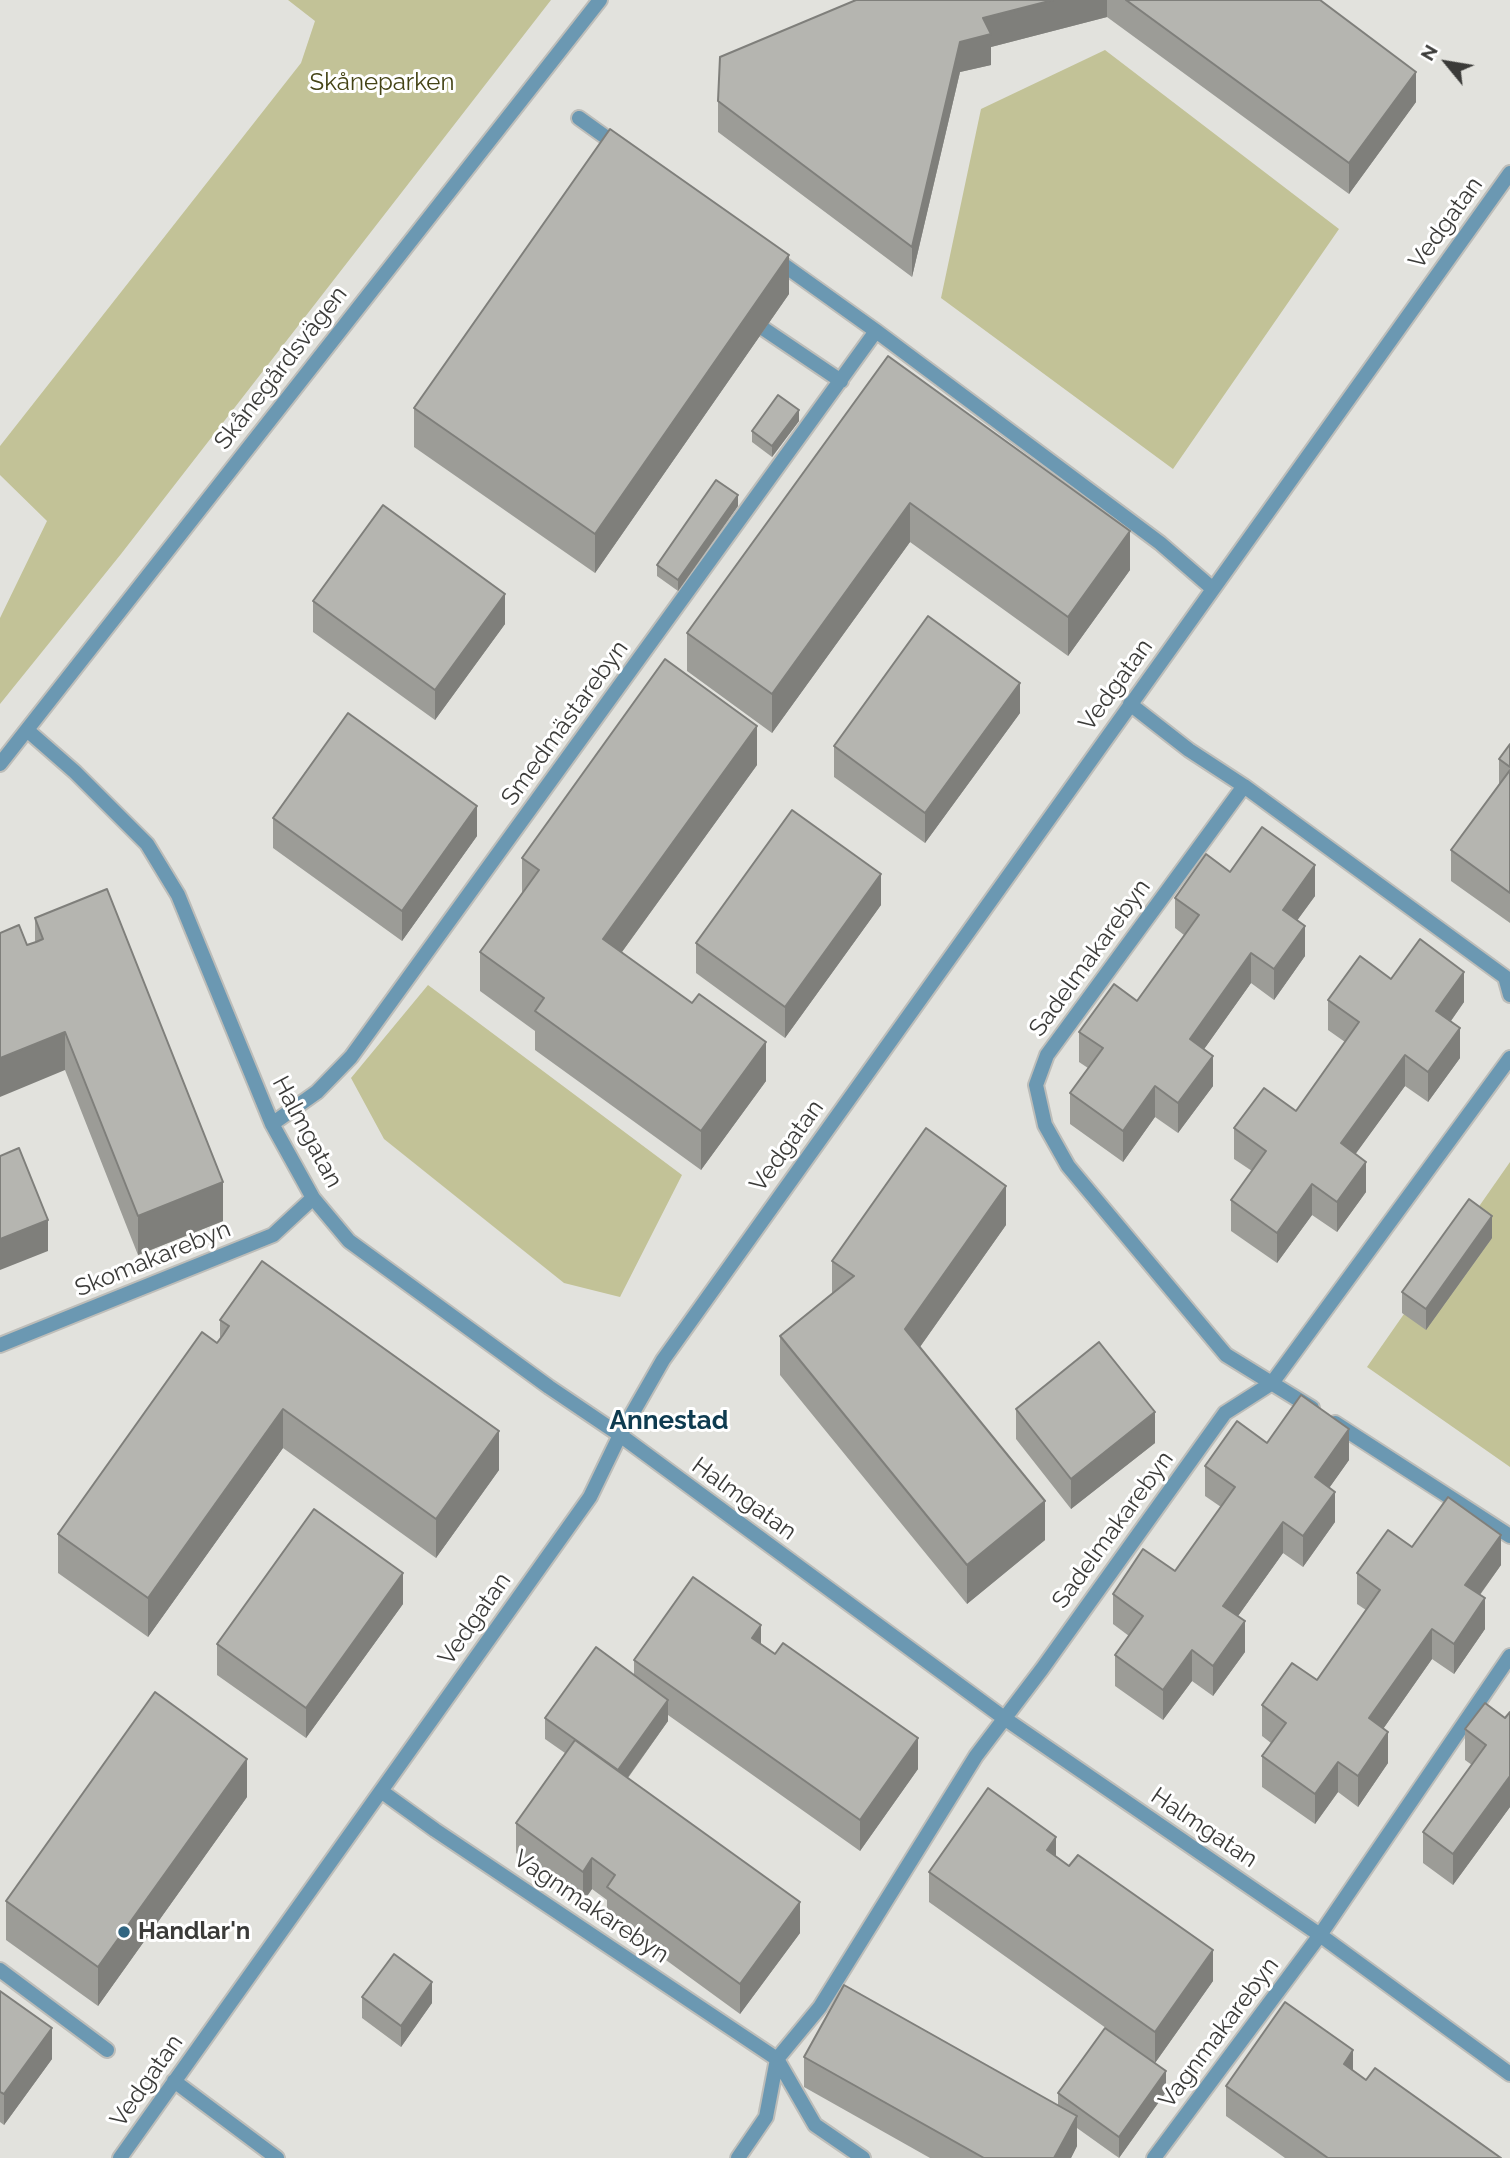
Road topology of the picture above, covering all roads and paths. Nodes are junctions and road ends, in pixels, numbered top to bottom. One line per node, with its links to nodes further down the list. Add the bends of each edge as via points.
1 (600, 0): 11 (street, Skånegårdsvägen)
2 (579, 118): 3 (street)
3 (634, 158)
4 (1510, 173): 9 (street, Vedgatan)
5 (766, 252): 7 (street)
6 (764, 329): 8 (street)
7 (876, 331): 8 (street, Smedmästarebyn); 9 (street, via 1160,543)
8 (841, 381): 16 (street, Smedmästarebyn, via 351,1057 317,1092)
9 (1213, 589): 10 (street, Vedgatan)
10 (1130, 704): 13 (street); 20 (street, Vedgatan, via 663,1360)
11 (27, 730): 12 (street, Skånegårdsvägen); 16 (street, Halmgatan, via 147,844 178,895)
12 (0, 764)
13 (1244, 786): 14 (street, via 1505,977); 19 (street, Sadelmakarebyn, via 1047,1055 1037,1085 1045,1125 1068,1166 1226,1355)
14 (1510, 995)
15 (1510, 1058): 19 (street, Sadelmakarebyn)
16 (272, 1124): 17 (street, Halmgatan)
17 (313, 1198): 18 (street, Skomakarebyn, via 273,1235); 20 (street, Halmgatan, via 349,1241)
18 (0, 1345)
19 (1272, 1383): 21 (street, Sadelmakarebyn); 23 (street, Sadelmakarebyn, via 1225,1413)
20 (620, 1435): 23 (street, Halmgatan); 24 (street, Vedgatan, via 590,1497)
21 (1510, 1536)
22 (1510, 1656): 25 (street)
23 (1004, 1718): 25 (street, Halmgatan); 28 (street, via 820,2007)
24 (381, 1791): 28 (street, Vagnmakarebyn); 30 (street, Vedgatan)
25 (1320, 1935): 29 (street, Halmgatan); 35 (street, Vagnmakarebyn)
26 (0, 1970): 27 (street)
27 (107, 2049)
28 (777, 2059): 33 (street, via 766,2117); 34 (street, Vagnmakarebyn, via 815,2125)
29 (1510, 2074)
30 (174, 2081): 31 (street, Vedgatan); 32 (street)
31 (120, 2158)
32 (277, 2158)
33 (738, 2158)
34 (863, 2158)
35 (1154, 2158)

